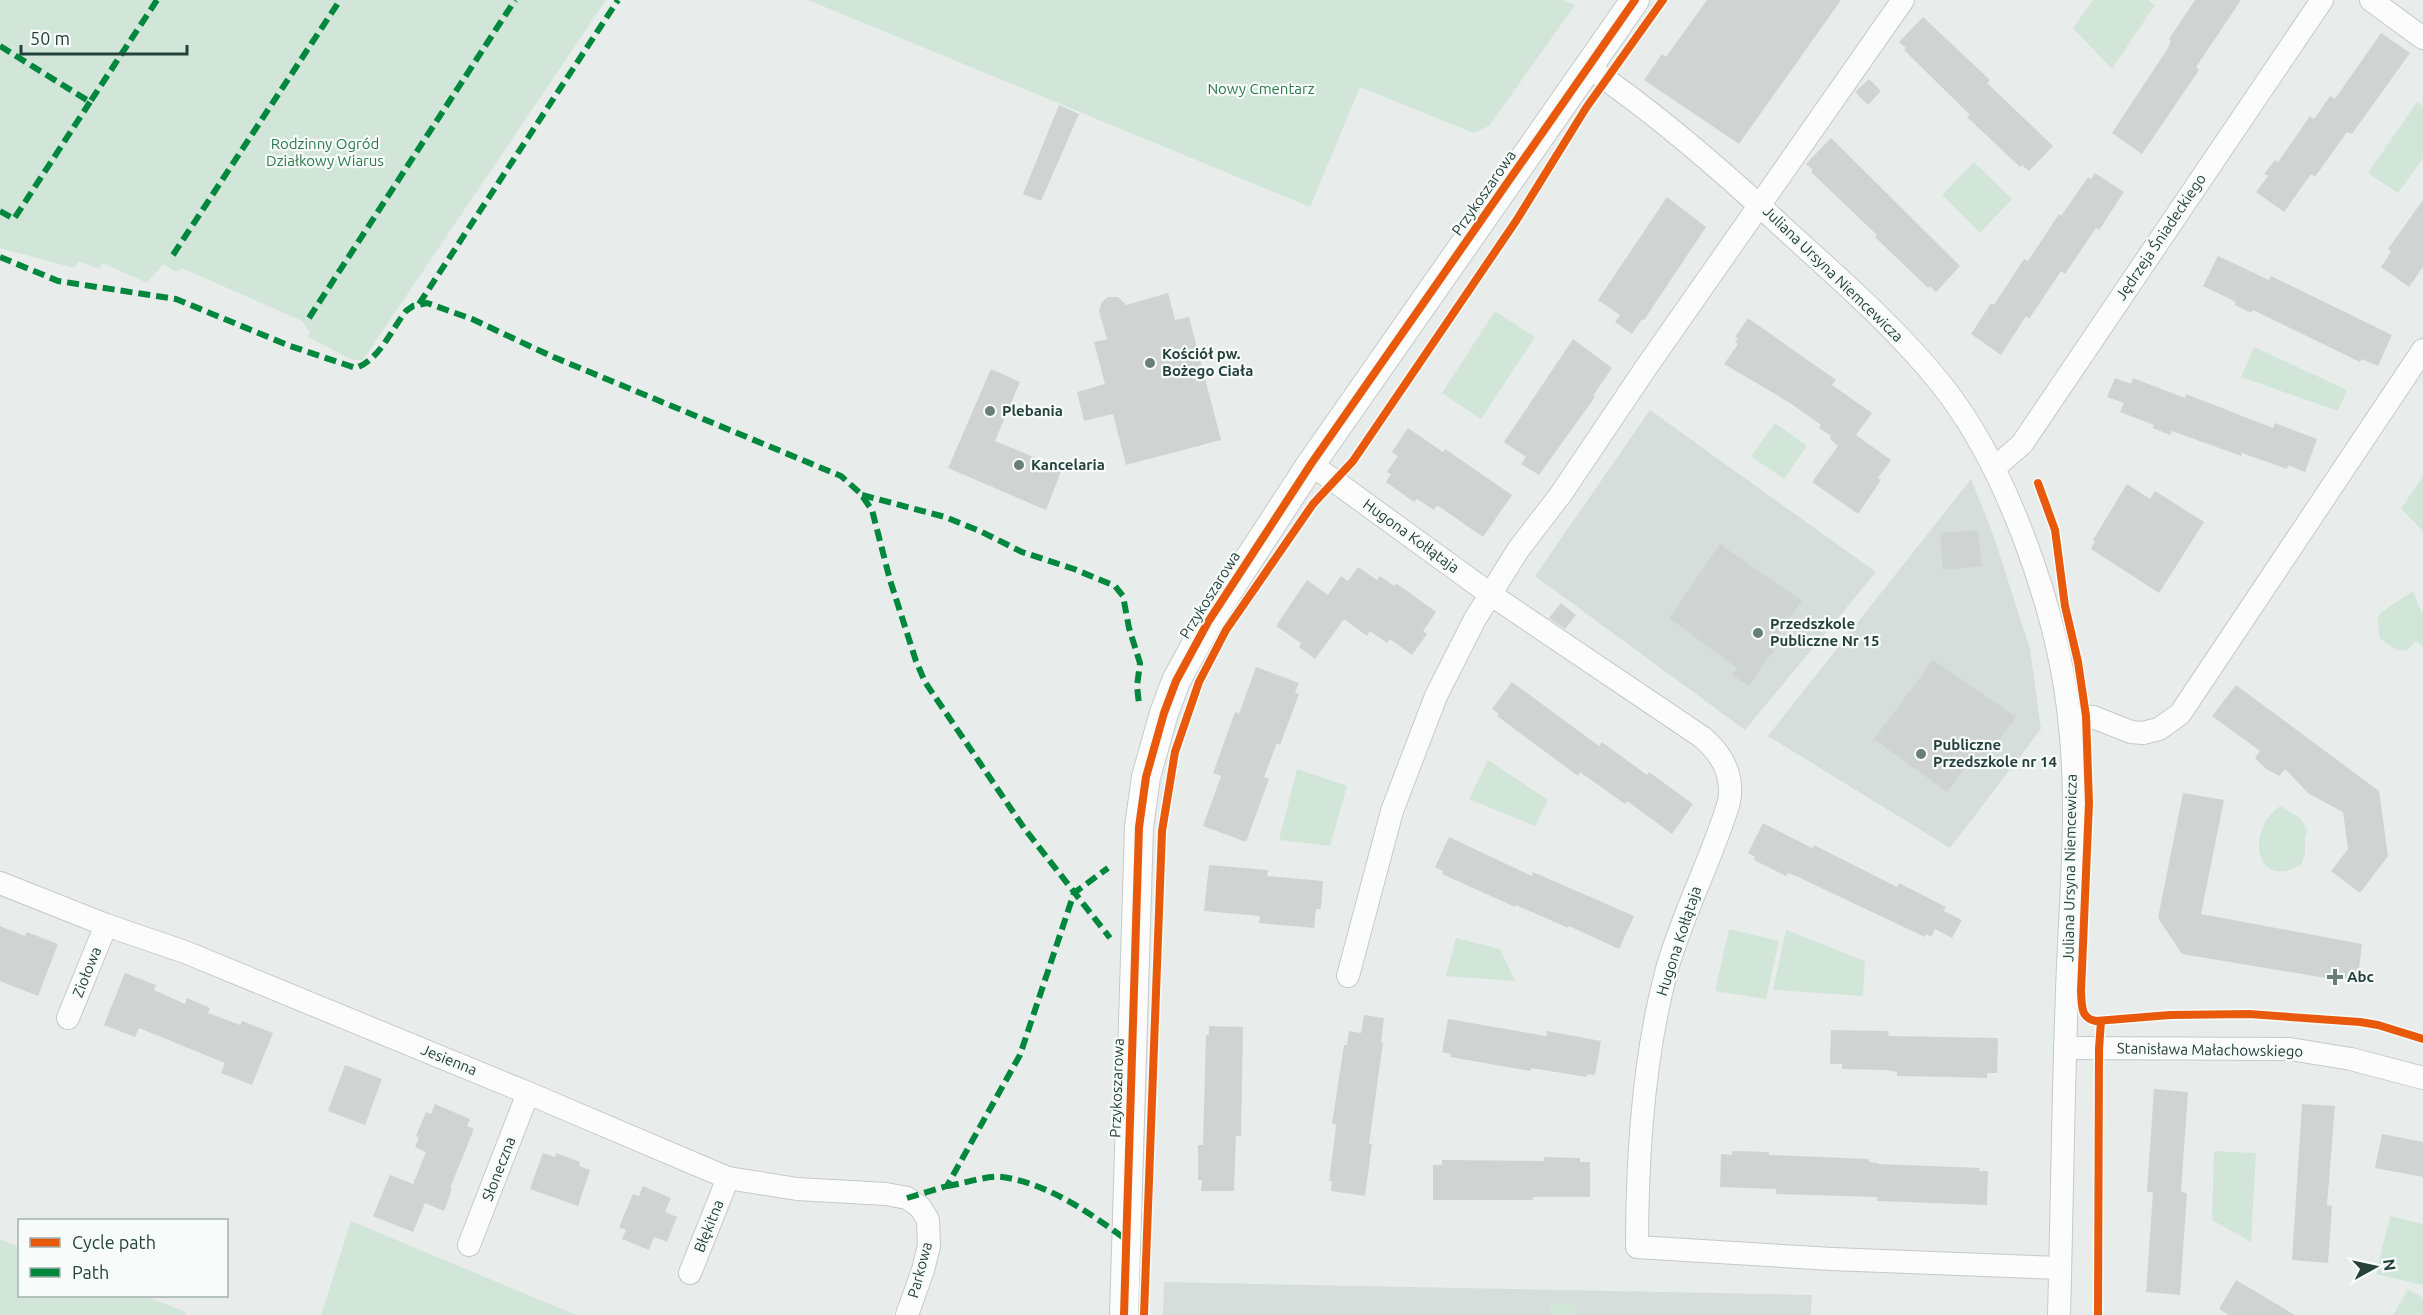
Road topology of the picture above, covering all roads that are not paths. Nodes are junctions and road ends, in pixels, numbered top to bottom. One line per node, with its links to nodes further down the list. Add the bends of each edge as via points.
1 (1635, 0): 6 (street, Przykoszarowa)
2 (1903, 0): 7 (street)
3 (2322, 0): 10 (street, Jędrzeja Śniadeckiego, via 2022,444)
4 (2371, 0): 5 (street)
5 (2423, 38)
6 (1588, 67): 7 (street, Juliana Ursyna Niemcewicza, via 1659,120); 9 (street, Przykoszarowa)
7 (1759, 205): 10 (street, Juliana Ursyna Niemcewicza, via 1885,321 1943,386); 11 (street)
8 (2423, 350): 12 (street, via 2180,714 2159,729 2143,734 2093,717)
9 (1311, 464): 11 (street, Hugona Kołłątaja); 26 (street, Przykoszarowa, via 1191,651 1164,713 1146,777 1137,864)
10 (1994, 468): 12 (street, Juliana Ursyna Niemcewicza, via 2035,568 2058,649)
11 (1490, 594): 15 (street, via 1456,652 1413,752 1375,869); 23 (street, Hugona Kołłątaja, via 1702,737 1720,756 1730,781 1723,820 1690,902 1660,997 1644,1102 1637,1247)
12 (2069, 717): 17 (street, Juliana Ursyna Niemcewicza, via 2075,803)
13 (0, 883): 14 (street, Jesienna)
14 (106, 925): 16 (street, Ziołowa); 19 (street, Jesienna, via 185,952)
15 (1348, 976)
16 (68, 1018)
17 (2065, 1048): 18 (street, Stanisława Małachowskiego, via 2290,1049 2350,1059); 23 (street, Juliana Ursyna Niemcewicza)
18 (2423, 1078)
19 (528, 1093): 20 (street, Jesienna); 22 (street, Słoneczna)
20 (728, 1178): 21 (street, Jesienna, via 797,1189); 24 (street, Błękitna)
21 (908, 1198): 25 (street, Parkowa, via 928,1220 929,1245)
22 (469, 1245)
23 (2060, 1268): 27 (street, Juliana Ursyna Niemcewicza)
24 (690, 1273)
25 (907, 1315)
26 (1124, 1315)
27 (2059, 1315)

